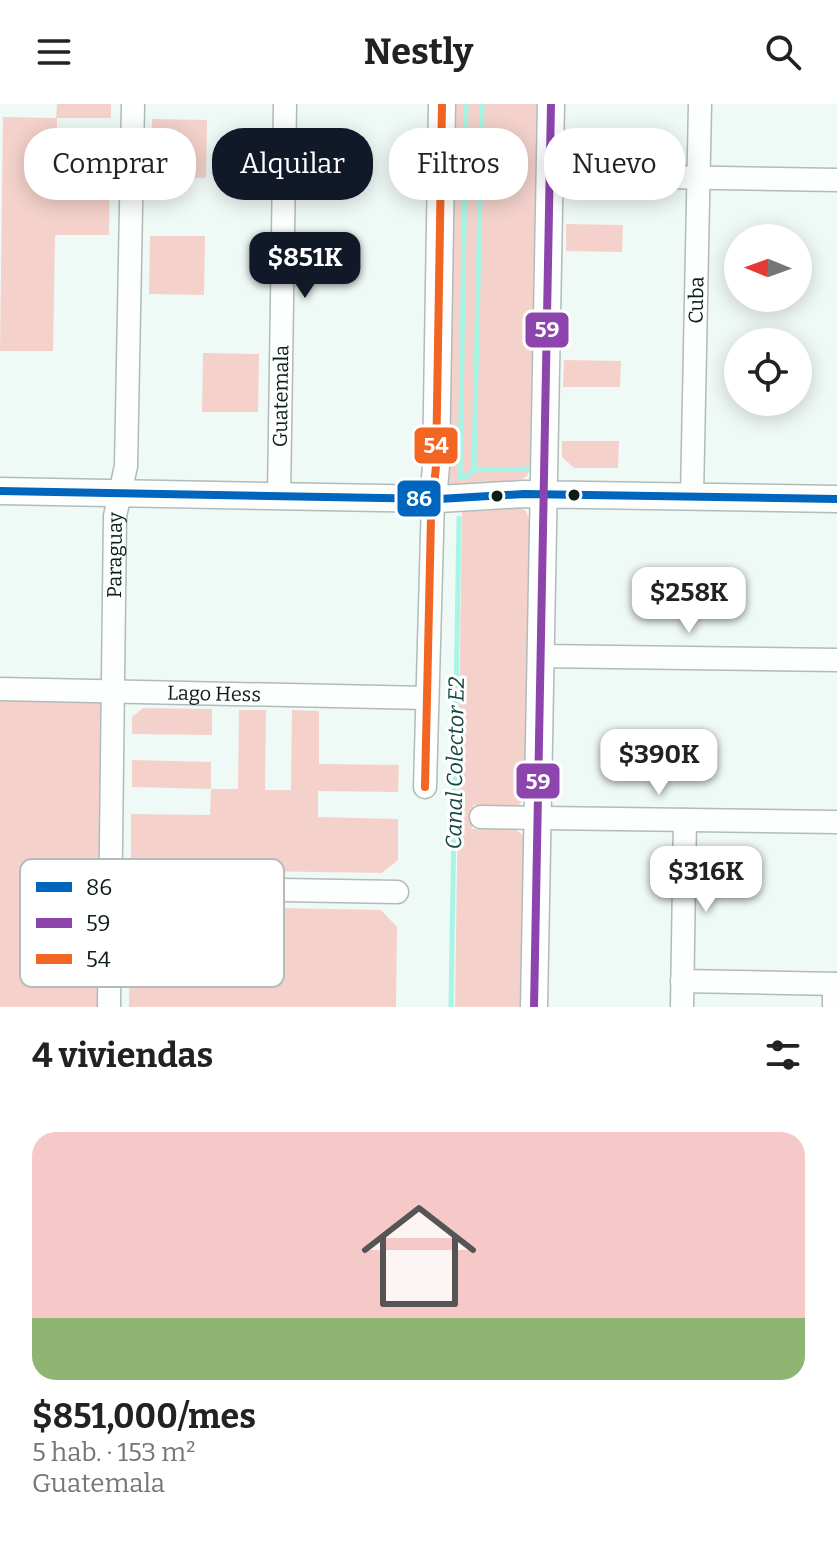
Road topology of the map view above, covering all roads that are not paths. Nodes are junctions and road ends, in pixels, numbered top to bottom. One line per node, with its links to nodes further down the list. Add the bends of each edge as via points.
1 (133, 104): 12 (street, Paraguay, via 126,466)
2 (285, 104): 14 (street, Guatemala)
3 (442, 104): 16 (street)
4 (551, 104): 6 (street)
5 (700, 104): 8 (street, Cuba)
6 (550, 128)
7 (685, 178): 8 (street)
8 (698, 178): 9 (street); 15 (street, Cuba)
9 (837, 180)
10 (549, 200): 13 (street)
11 (0, 491): 12 (street)
12 (121, 493): 14 (street); 21 (street, Paraguay, via 115,520)
13 (543, 494): 15 (street); 16 (street); 18 (street)
14 (279, 496): 16 (street)
15 (692, 496): 17 (street)
16 (433, 499): 22 (street)
17 (837, 499)
18 (540, 656): 19 (street); 25 (street)
19 (837, 660)
20 (0, 689): 21 (street, Lago Hess)
21 (113, 692): 22 (street, Lago Hess); 28 (street, Paraguay)
22 (426, 698): 23 (street)
23 (425, 787)
24 (481, 817): 25 (street)
25 (537, 818): 26 (street); 35 (street)
26 (685, 820): 27 (street); 31 (street)
27 (837, 822)
28 (111, 859)
29 (284, 890): 30 (street)
30 (397, 892)
31 (682, 981): 32 (street); 36 (street)
32 (836, 984): 37 (street)
33 (109, 987): 34 (street, Paraguay)
34 (109, 1007)
35 (534, 1007)
36 (682, 1007)
37 (834, 1007)

